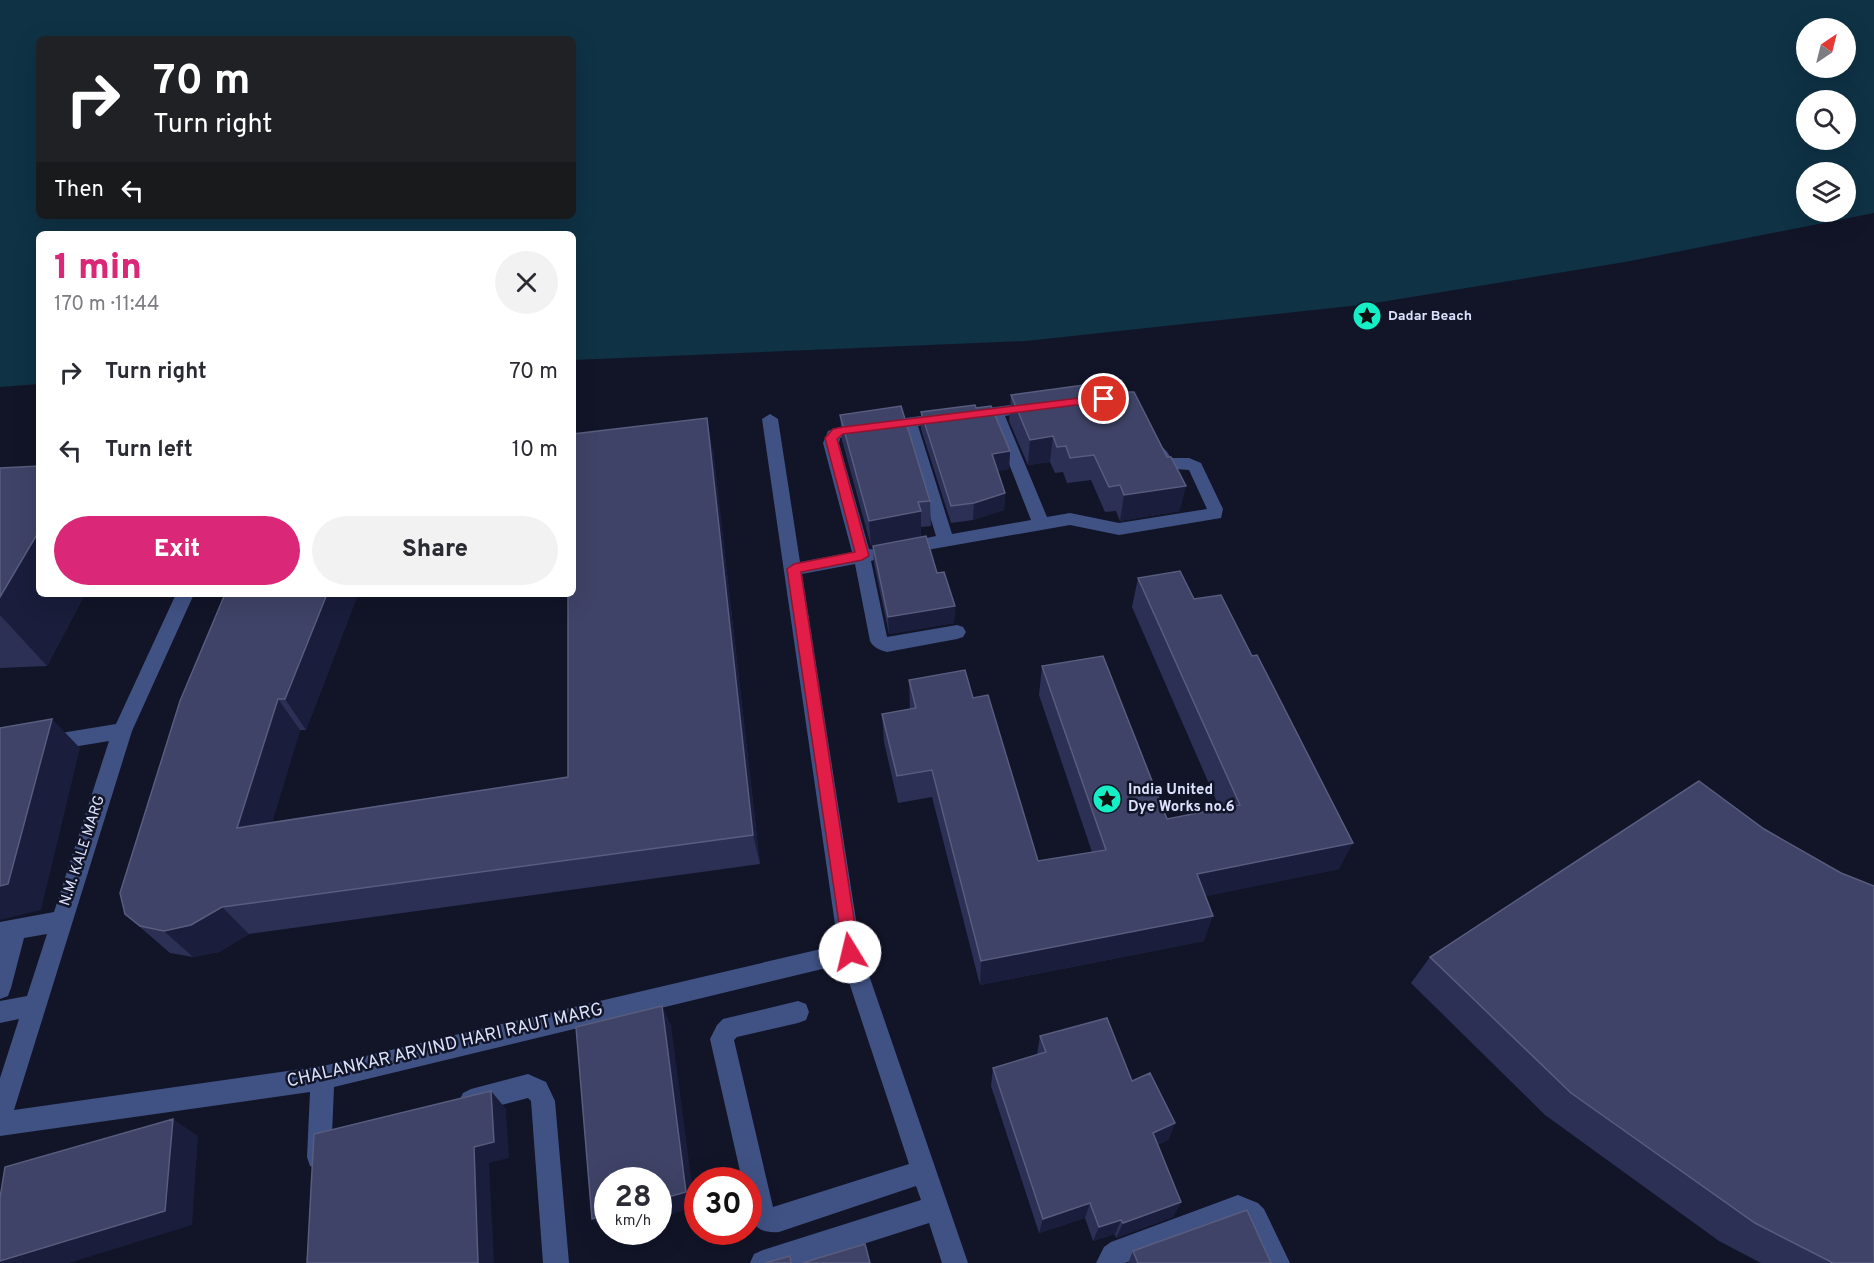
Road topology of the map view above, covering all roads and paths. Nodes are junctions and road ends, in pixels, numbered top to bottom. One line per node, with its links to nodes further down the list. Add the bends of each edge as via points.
1 (1050, 405): 2 (street)
2 (996, 412): 4 (street); 6 (street)
3 (770, 420): 9 (street)
4 (909, 423): 7 (street); 8 (street, via 843,430 831,438)
5 (1149, 432): 6 (street, via 1164,463 1195,466 1215,514 1119,529 1070,519)
6 (1041, 523): 7 (street)
7 (946, 540): 8 (street)
8 (862, 556): 9 (street); 11 (street, via 882,644)
9 (794, 569): 16 (street)
10 (184, 597): 12 (street, N.M. KALE MARG)
11 (957, 632)
12 (122, 731): 13 (street); 14 (street, N.M. KALE MARG)
13 (0, 751)
14 (61, 921): 15 (street); 18 (street, N.M. KALE MARG)
15 (8, 931): 17 (street)
16 (850, 952): 22 (street, CHALANKAR ARVIND HARI RAUT MARG); 26 (street)
17 (0, 988)
18 (35, 1005): 19 (street); 21 (street, N.M. KALE MARG)
19 (0, 1012)
20 (798, 1012): 26 (street, via 731,1028 722,1039 763,1216 767,1220 779,1219)
21 (8, 1065): 24 (street, N.M. KALE MARG)
22 (323, 1078): 25 (street, CHALANKAR ARVIND HARI RAUT MARG); 27 (street, via 331,1137)
23 (447, 1107): 29 (street, via 528,1086 541,1094)
24 (0, 1115)
25 (0, 1124)
26 (924, 1171): 28 (street)
27 (318, 1185)
28 (937, 1208): 30 (street); 31 (street)
29 (556, 1263)
30 (763, 1263)
31 (956, 1263)
32 (1109, 1263): 33 (street, via 1120,1251 1238,1209 1255,1218)
33 (1277, 1263)

